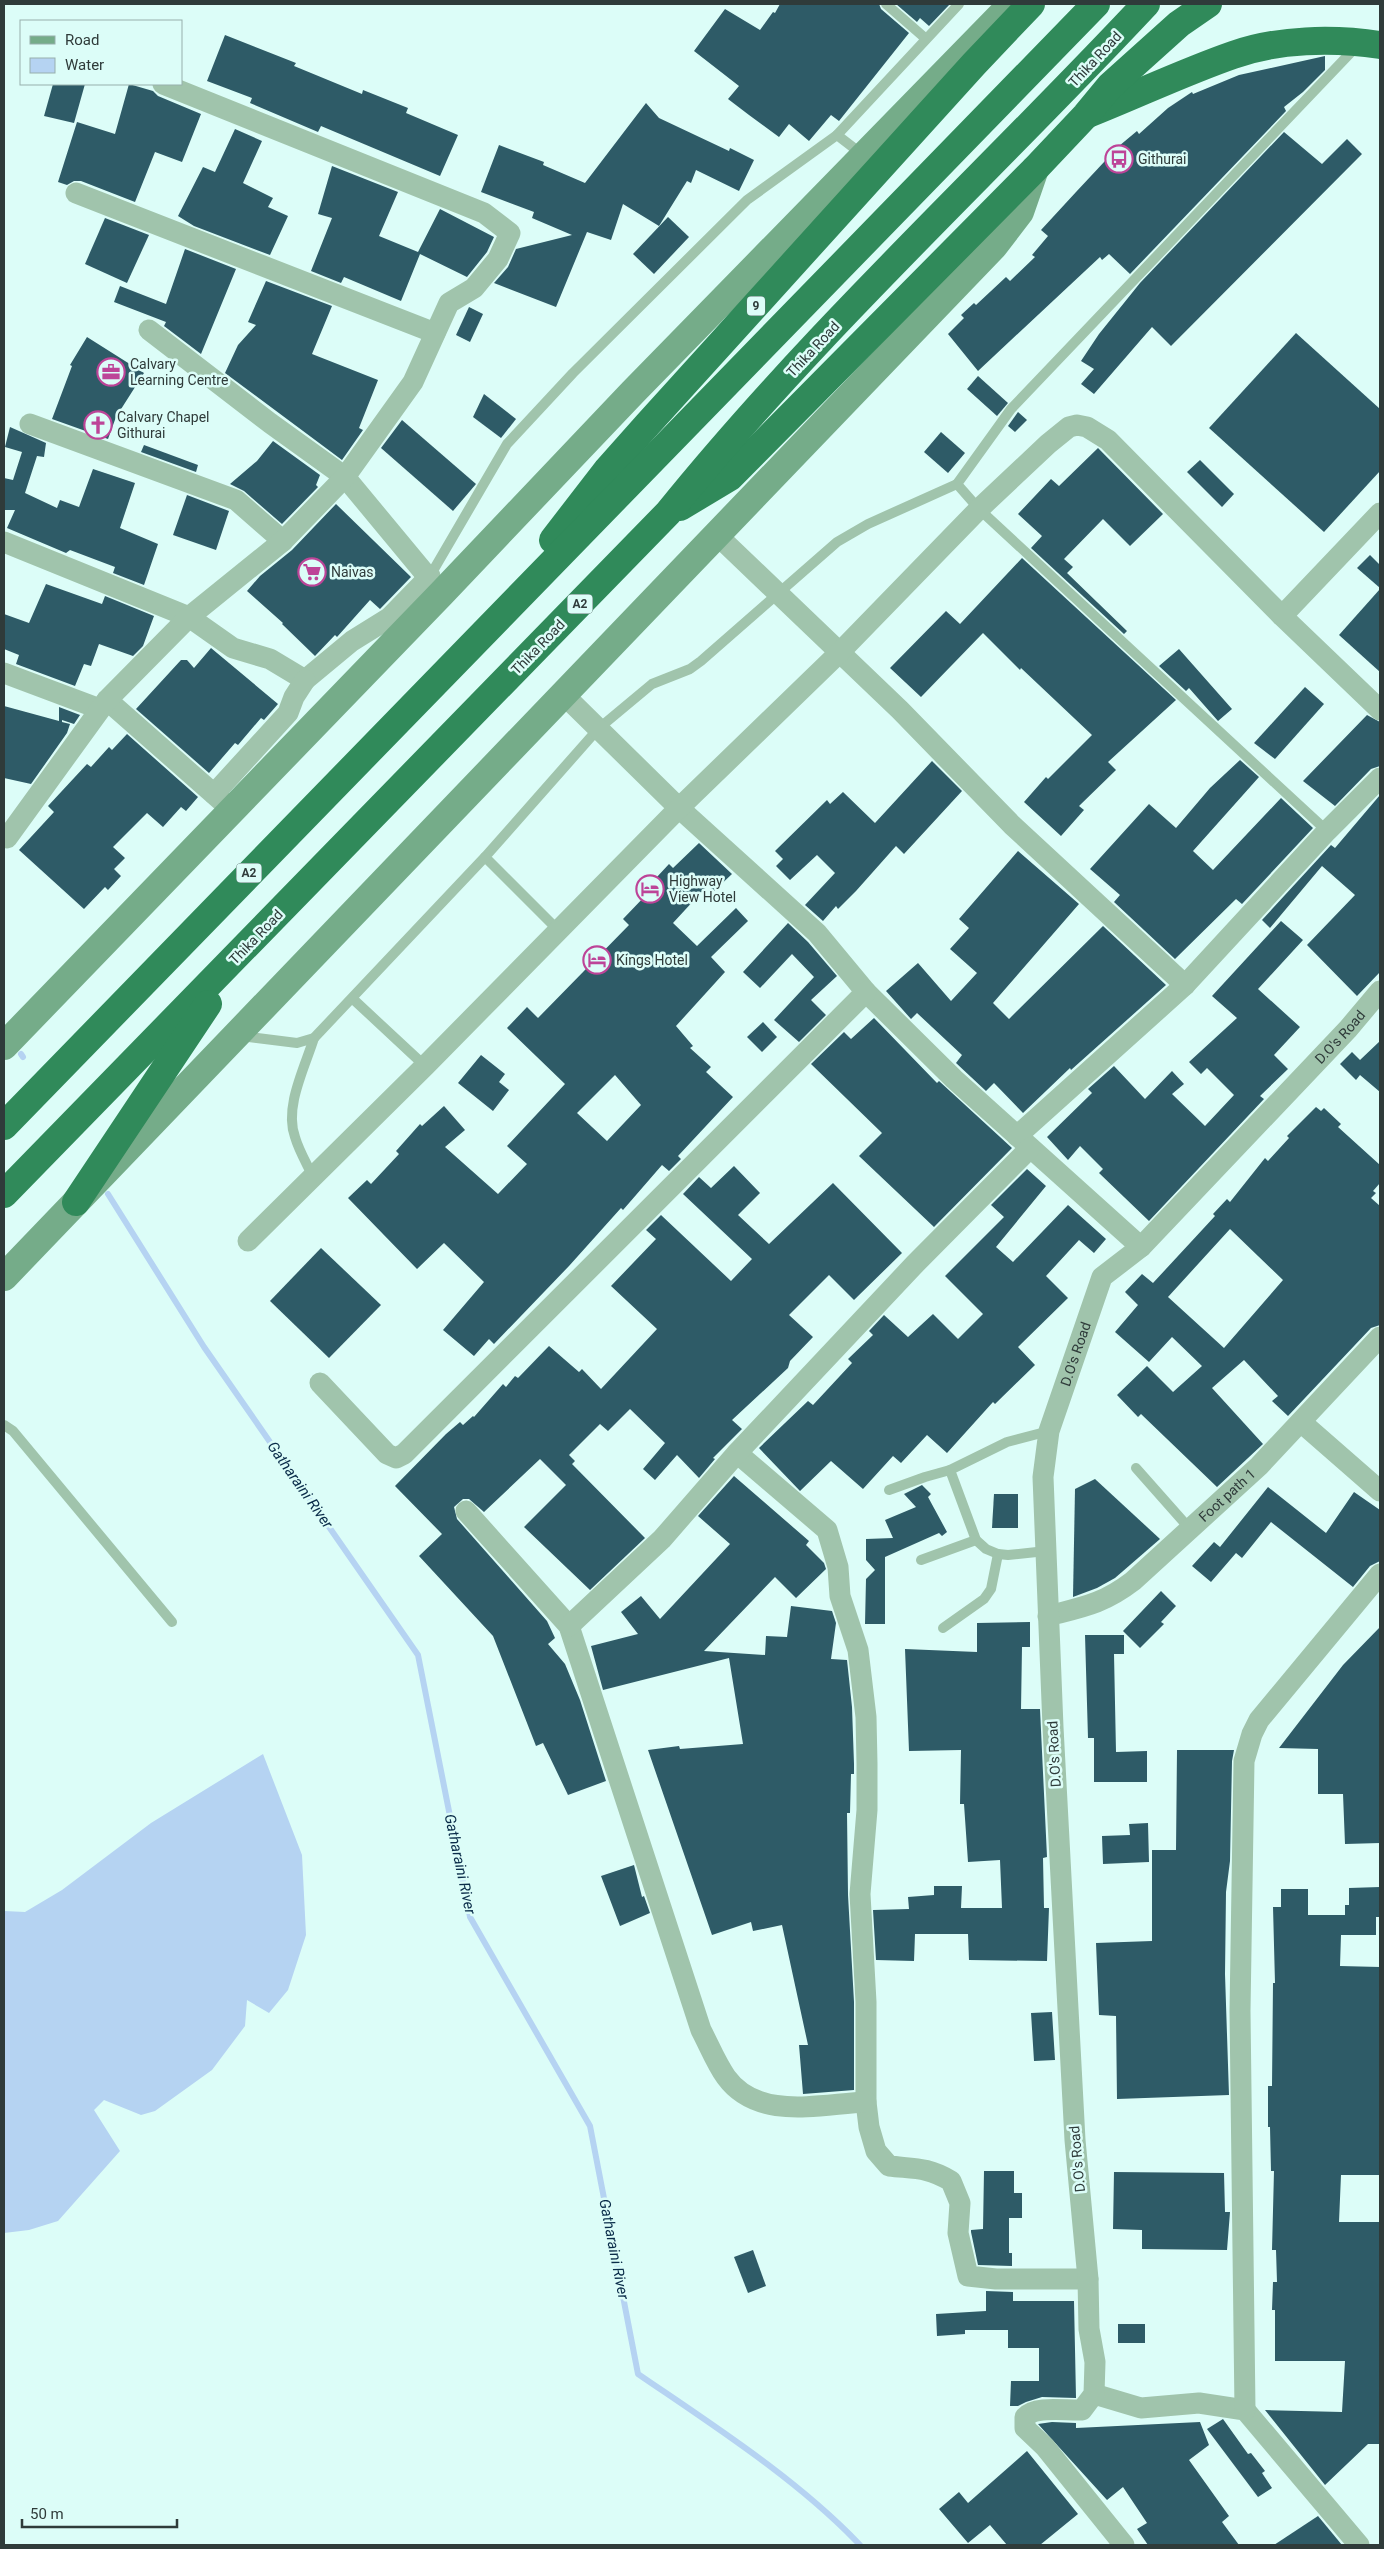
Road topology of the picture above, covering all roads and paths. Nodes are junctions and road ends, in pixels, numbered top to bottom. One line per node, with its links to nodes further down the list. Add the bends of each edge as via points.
1 (886, 4): 8 (lane)
2 (959, 4): 8 (lane)
3 (1012, 4): 13 (main road)
4 (1031, 4): 31 (highway, 9, via 607,470)
5 (1096, 4): 31 (highway, A2)
6 (1146, 4): 22 (highway, Thika Road / A2, via 775,389)
7 (1208, 4): 11 (highway, via 1144,53)
8 (925, 38): 12 (lane)
9 (1371, 44): 11 (highway, via 1306,41 1234,55); 20 (lane, via 1012,409)
10 (165, 85): 17 (street, via 484,213 510,233 498,258 474,288 450,303)
11 (1086, 115): 14 (highway)
12 (837, 135): 13 (lane); 27 (lane, via 747,200 573,373 507,444)
13 (864, 156): 27 (main road, via 633,392)
14 (1035, 169): 22 (highway, via 730,477); 24 (main road, via 1020,212 994,246)
15 (76, 193): 17 (street)
16 (149, 330): 19 (street)
17 (435, 333): 19 (street, via 413,382)
18 (30, 424): 26 (street, via 236,500)
19 (345, 477): 26 (street); 27 (street)
20 (957, 484): 21 (lane); 28 (lane, via 868,524 837,542)
21 (979, 509): 29 (street, via 1069,427 1087,427 1108,440 1127,458); 32 (street); 42 (lane)
22 (668, 513): 46 (highway, Thika Road / A2)
23 (1380, 513): 29 (street)
24 (717, 535): 28 (street); 35 (main road)
25 (4, 542): 30 (street)
26 (283, 542): 30 (street)
27 (436, 585): 34 (street, via 352,641); 40 (main road)
28 (778, 592): 32 (street); 38 (lane, via 701,661 690,669 652,684)
29 (1282, 616): 37 (street)
30 (189, 617): 34 (street, via 233,648 270,659); 36 (street)
31 (494, 620): 55 (highway, A2)
32 (840, 652): 41 (street); 47 (street, via 1012,825)
33 (4, 673): 36 (street)
34 (305, 680): 40 (street, via 288,713)
35 (563, 694): 38 (street); 51 (main road)
36 (104, 705): 40 (street); 43 (street)
37 (1380, 710)
38 (598, 728): 41 (street); 44 (lane)
39 (1380, 778): 42 (street)
40 (223, 802): 53 (main road)
41 (679, 808): 45 (street); 49 (street, via 817,933)
42 (1327, 831): 47 (street)
43 (8, 838)
44 (485, 857): 45 (lane); 50 (lane)
45 (558, 930): 54 (street)
46 (243, 950): 58 (highway, Thika Road / A2); 59 (highway)
47 (1185, 985): 56 (street)
48 (1380, 990): 61 (street, D.O's Road, via 1341,1036)
49 (866, 992): 56 (street, via 954,1079); 64 (street, via 404,1454 396,1458 387,1454)
50 (353, 999): 52 (lane); 54 (lane)
51 (235, 1036): 52 (lane, via 297,1043); 59 (main road)
52 (314, 1038): 57 (lane, via 292,1119 294,1136)
53 (4, 1046)
54 (425, 1066): 57 (street)
55 (4, 1126)
56 (1024, 1142): 61 (street); 68 (street, via 921,1258)
57 (313, 1177): 60 (street)
58 (4, 1194)
59 (76, 1202): 62 (main road)
60 (248, 1241)
61 (1141, 1247): 67 (street, D.O's Road, via 1102,1277)
62 (4, 1277)
63 (1380, 1337): 65 (street, Foot path 1)
64 (320, 1384)
65 (1301, 1422): 72 (street); 74 (street, Foot path 1, via 1259,1466)
66 (4, 1425): 81 (lane, via 13,1431)
67 (1049, 1431): 70 (lane, via 1007,1442); 76 (street, D.O's Road, via 1043,1477)
68 (737, 1453): 82 (street, via 662,1539); 84 (street, via 827,1530 838,1567 840,1596 858,1650 866,1717 867,1764 860,1894 868,2060)
69 (1136, 1468): 74 (lane)
70 (950, 1470): 71 (lane); 75 (lane)
71 (889, 1490)
72 (1380, 1492)
73 (466, 1511): 82 (street)
74 (1190, 1529): 80 (street, Foot path 1, via 1113,1596)
75 (976, 1540): 77 (lane); 78 (lane)
76 (1046, 1551): 77 (lane); 80 (street, D.O's Road)
77 (998, 1554): 83 (lane, via 991,1589 984,1599)
78 (921, 1560)
79 (1380, 1574): 87 (street, via 1259,1720 1244,1761 1240,2011)
80 (1048, 1616): 85 (street, D.O's Road, via 1075,2140)
81 (172, 1622)
82 (569, 1626): 84 (street, via 701,2030 725,2076 749,2099 771,2106)
83 (943, 1628)
84 (866, 2102): 85 (street, via 876,2151 889,2166 919,2167 952,2181 960,2203 958,2233 968,2276)
85 (1088, 2279): 86 (street, D.O's Road, via 1089,2328 1095,2362)
86 (1094, 2394): 87 (street, via 1141,2408 1199,2403); 88 (street, via 1082,2410 1030,2411 1025,2417 1025,2428 1045,2447)
87 (1245, 2410): 89 (street)
88 (1124, 2545)
89 (1359, 2545)

